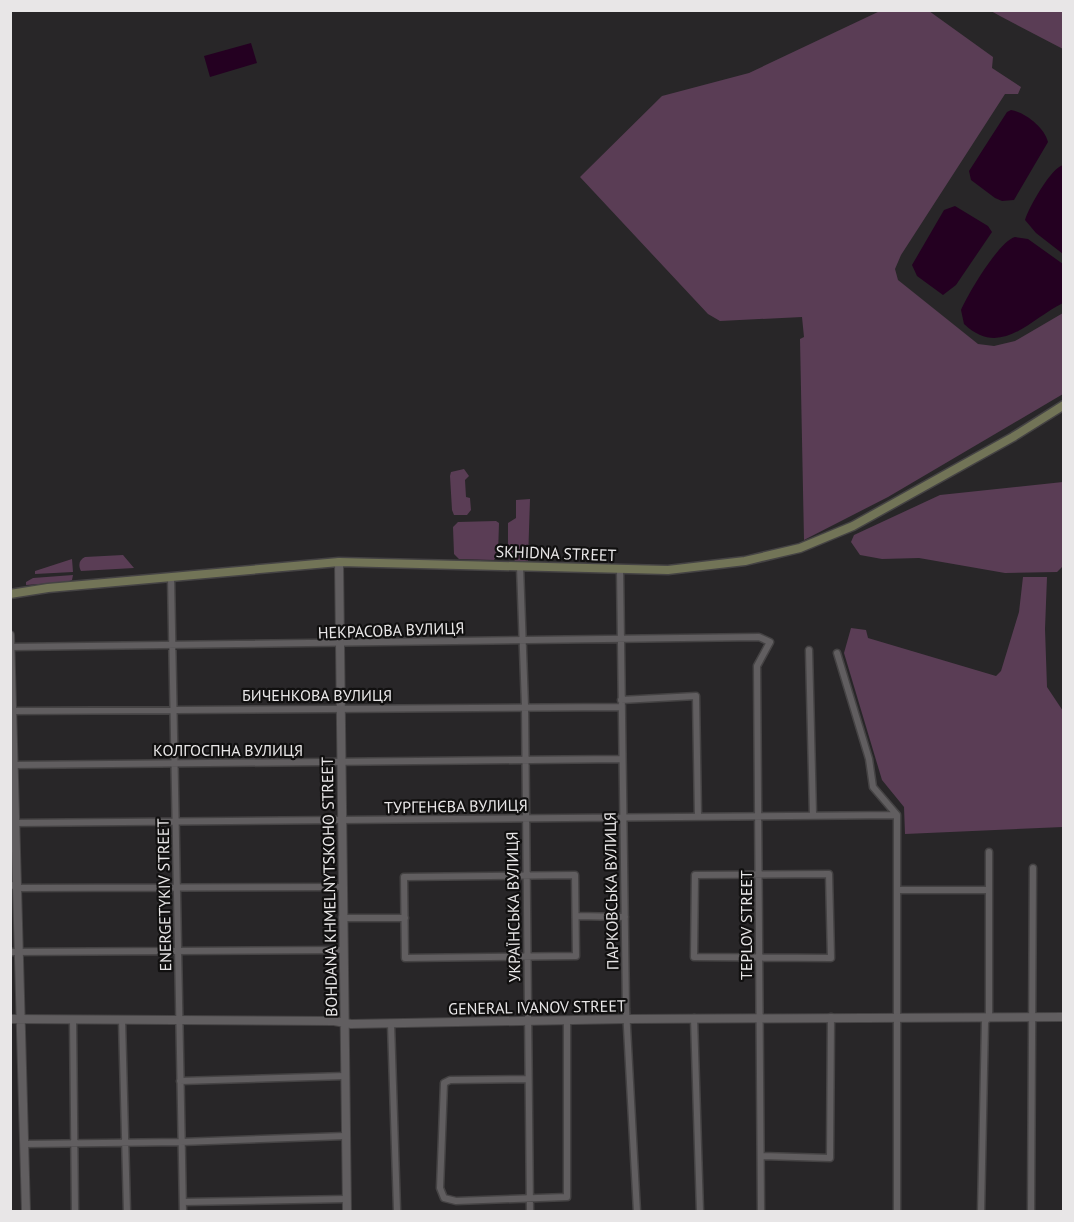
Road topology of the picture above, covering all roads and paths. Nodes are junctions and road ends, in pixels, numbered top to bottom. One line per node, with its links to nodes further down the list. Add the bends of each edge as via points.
1 (1064, 405): 4 (main road, SKHIDNA STREET, via 913,494 830,537 746,561 699,568)
2 (339, 562): 3 (main road, SKHIDNA STREET); 5 (main road, SKHIDNA STREET); 13 (street, BOHDANA KHMELNYTSKOHO STREET)
3 (520, 567): 4 (main road, SKHIDNA STREET); 8 (street, УКРАЇНСЬКА ВУЛИЦЯ)
4 (620, 570): 9 (street, ПАРКОВСЬКА ВУЛИЦЯ)
5 (171, 577): 6 (main road, SKHIDNA STREET); 12 (street, ENERGETYKIV STREET)
6 (10, 594)
7 (10, 635): 11 (street)
8 (524, 639): 9 (street, НЕКРАСОВА ВУЛИЦЯ); 13 (street, НЕКРАСОВА ВУЛИЦЯ); 17 (street, УКРАЇНСЬКА ВУЛИЦЯ)
9 (621, 640): 10 (street, НЕКРАСОВА ВУЛИЦЯ, via 759,637); 16 (street, ПАРКОВСЬКА ВУЛИЦЯ)
10 (770, 642): 29 (street, TEPLOV STREET, via 757,666)
11 (11, 646): 12 (street, НЕКРАСОВА ВУЛИЦЯ); 20 (street)
12 (172, 646): 13 (street, НЕКРАСОВА ВУЛИЦЯ); 19 (street, ENERGETYKIV STREET)
13 (340, 646): 18 (street, BOHDANA KHMELNYTSKOHO STREET)
14 (809, 650): 26 (street)
15 (837, 653): 27 (street, via 873,787)
16 (621, 703): 17 (street, БИЧЕНКОВА ВУЛИЦЯ); 21 (street, ПАРКОВСЬКА ВУЛИЦЯ); 28 (street, БИЧЕНКОВА ВУЛИЦЯ, via 696,696)
17 (525, 706): 18 (street, БИЧЕНКОВА ВУЛИЦЯ); 22 (street, УКРАЇНСЬКА ВУЛИЦЯ)
18 (340, 708): 19 (street, БИЧЕНКОВА ВУЛИЦЯ); 23 (street, BOHDANA KHMELNYTSKOHO STREET)
19 (174, 709): 20 (street, БИЧЕНКОВА ВУЛИЦЯ); 24 (street, ENERGETYKIV STREET)
20 (12, 711): 25 (street)
21 (622, 759): 22 (street, КОЛГОСПНА ВУЛИЦЯ); 31 (street, ПАРКОВСЬКА ВУЛИЦЯ)
22 (524, 762): 23 (street, КОЛГОСПНА ВУЛИЦЯ); 30 (street, УКРАЇНСЬКА ВУЛИЦЯ)
23 (341, 763): 24 (street, КОЛГОСПНА ВУЛИЦЯ); 32 (street, BOHDANA KHMELNYTSKOHO STREET)
24 (175, 764): 25 (street, КОЛГОСПНА ВУЛИЦЯ); 33 (street, ENERGETYKIV STREET)
25 (14, 765): 34 (street)
26 (813, 815): 27 (street, ТУРГЕНЄВА ВУЛИЦЯ); 29 (street, ТУРГЕНЄВА ВУЛИЦЯ)
27 (897, 815): 42 (street)
28 (699, 817): 29 (street, ТУРГЕНЄВА ВУЛИЦЯ); 31 (street, ТУРГЕНЄВА ВУЛИЦЯ)
29 (759, 817): 37 (street, TEPLOV STREET)
30 (525, 818): 31 (street, ТУРГЕНЄВА ВУЛИЦЯ); 32 (street, ТУРГЕНЄВА ВУЛИЦЯ); 38 (street, УКРАЇНСЬКА ВУЛИЦЯ)
31 (624, 818): 45 (street, ПАРКОВСЬКА ВУЛИЦЯ)
32 (342, 820): 33 (street, ТУРГЕНЄВА ВУЛИЦЯ); 40 (street, BOHDANA KHMELNYTSKOHO STREET)
33 (176, 822): 34 (street, ТУРГЕНЄВА ВУЛИЦЯ); 41 (street, ENERGETYKIV STREET)
34 (15, 823): 39 (street)
35 (989, 852): 43 (street)
36 (1033, 868): 56 (street)
37 (760, 875): 51 (street, TEPLOV STREET); 51 (street, via 695,875 693,916 694,957); 51 (street, via 829,874 831,958)
38 (525, 877): 44 (street, via 575,875); 47 (street, via 404,877); 52 (street, УКРАЇНСЬКА ВУЛИЦЯ)
39 (14, 886): 41 (street); 50 (street)
40 (342, 887): 41 (street); 46 (street, BOHDANA KHMELNYTSKOHO STREET)
41 (177, 888): 49 (street, ENERGETYKIV STREET)
42 (897, 890): 43 (street); 55 (street)
43 (989, 890): 53 (street)
44 (577, 916): 45 (street); 52 (street, via 576,956)
45 (625, 917): 62 (street, ПАРКОВСЬКА ВУЛИЦЯ)
46 (342, 918): 47 (street); 48 (street, BOHDANA KHMELNYTSKOHO STREET)
47 (405, 918): 52 (street, via 405,958)
48 (343, 950): 49 (street); 68 (street, BOHDANA KHMELNYTSKOHO STREET)
49 (178, 951): 50 (street); 65 (street, ENERGETYKIV STREET)
50 (14, 952): 61 (street)
51 (760, 957): 59 (street, TEPLOV STREET)
52 (527, 958): 66 (street, УКРАЇНСЬКА ВУЛИЦЯ)
53 (989, 1016): 55 (street, GENERAL IVANOV STREET); 56 (street, GENERAL IVANOV STREET); 93 (street, via 985,1022 982,1094)
54 (831, 1017): 55 (street, GENERAL IVANOV STREET); 59 (street, GENERAL IVANOV STREET); 78 (street, via 830,1158)
55 (898, 1017): 92 (street)
56 (1032, 1017): 57 (street, GENERAL IVANOV STREET); 94 (street)
57 (1064, 1017)
58 (694, 1018): 59 (street, GENERAL IVANOV STREET); 62 (street, GENERAL IVANOV STREET); 90 (street)
59 (759, 1018): 78 (street, TEPLOV STREET)
60 (10, 1019): 61 (street, GENERAL IVANOV STREET)
61 (20, 1019): 63 (street, GENERAL IVANOV STREET); 77 (street)
62 (627, 1019): 67 (street, GENERAL IVANOV STREET); 89 (street, ПАРКОВСЬКА ВУЛИЦЯ)
63 (73, 1020): 64 (street, GENERAL IVANOV STREET); 76 (street)
64 (122, 1020): 65 (street, GENERAL IVANOV STREET); 74 (street)
65 (179, 1020): 68 (street, GENERAL IVANOV STREET); 72 (street, ENERGETYKIV STREET)
66 (528, 1020): 67 (street, GENERAL IVANOV STREET); 69 (street, GENERAL IVANOV STREET); 71 (street, УКРАЇНСЬКА ВУЛИЦЯ)
67 (567, 1020): 80 (street, via 567,1197)
68 (343, 1023): 69 (street, GENERAL IVANOV STREET); 70 (street, BOHDANA KHMELNYTSKOHO STREET)
69 (391, 1024): 82 (street)
70 (345, 1076): 72 (street); 73 (street, BOHDANA KHMELNYTSKOHO STREET)
71 (528, 1079): 80 (street, УКРАЇНСЬКА ВУЛИЦЯ); 80 (street, via 444,1083 441,1188 444,1198 456,1201)
72 (180, 1081): 75 (street, ENERGETYKIV STREET)
73 (345, 1136): 75 (street); 79 (street, BOHDANA KHMELNYTSKOHO STREET)
74 (125, 1142): 75 (street); 76 (street); 85 (street)
75 (181, 1142): 81 (street, ENERGETYKIV STREET)
76 (74, 1143): 77 (street); 84 (street)
77 (25, 1144): 83 (street)
78 (760, 1156): 91 (street, TEPLOV STREET)
79 (346, 1199): 81 (street); 87 (street, BOHDANA KHMELNYTSKOHO STREET)
80 (530, 1200): 88 (street, УКРАЇНСЬКА ВУЛИЦЯ)
81 (183, 1202): 86 (street, ENERGETYKIV STREET)
82 (397, 1210)
83 (26, 1212)
84 (75, 1212)
85 (127, 1212)
86 (183, 1212)
87 (347, 1212)
88 (530, 1212)
89 (637, 1212)
90 (700, 1212)
91 (761, 1212)
92 (897, 1212)
93 (981, 1212)
94 (1031, 1212)

